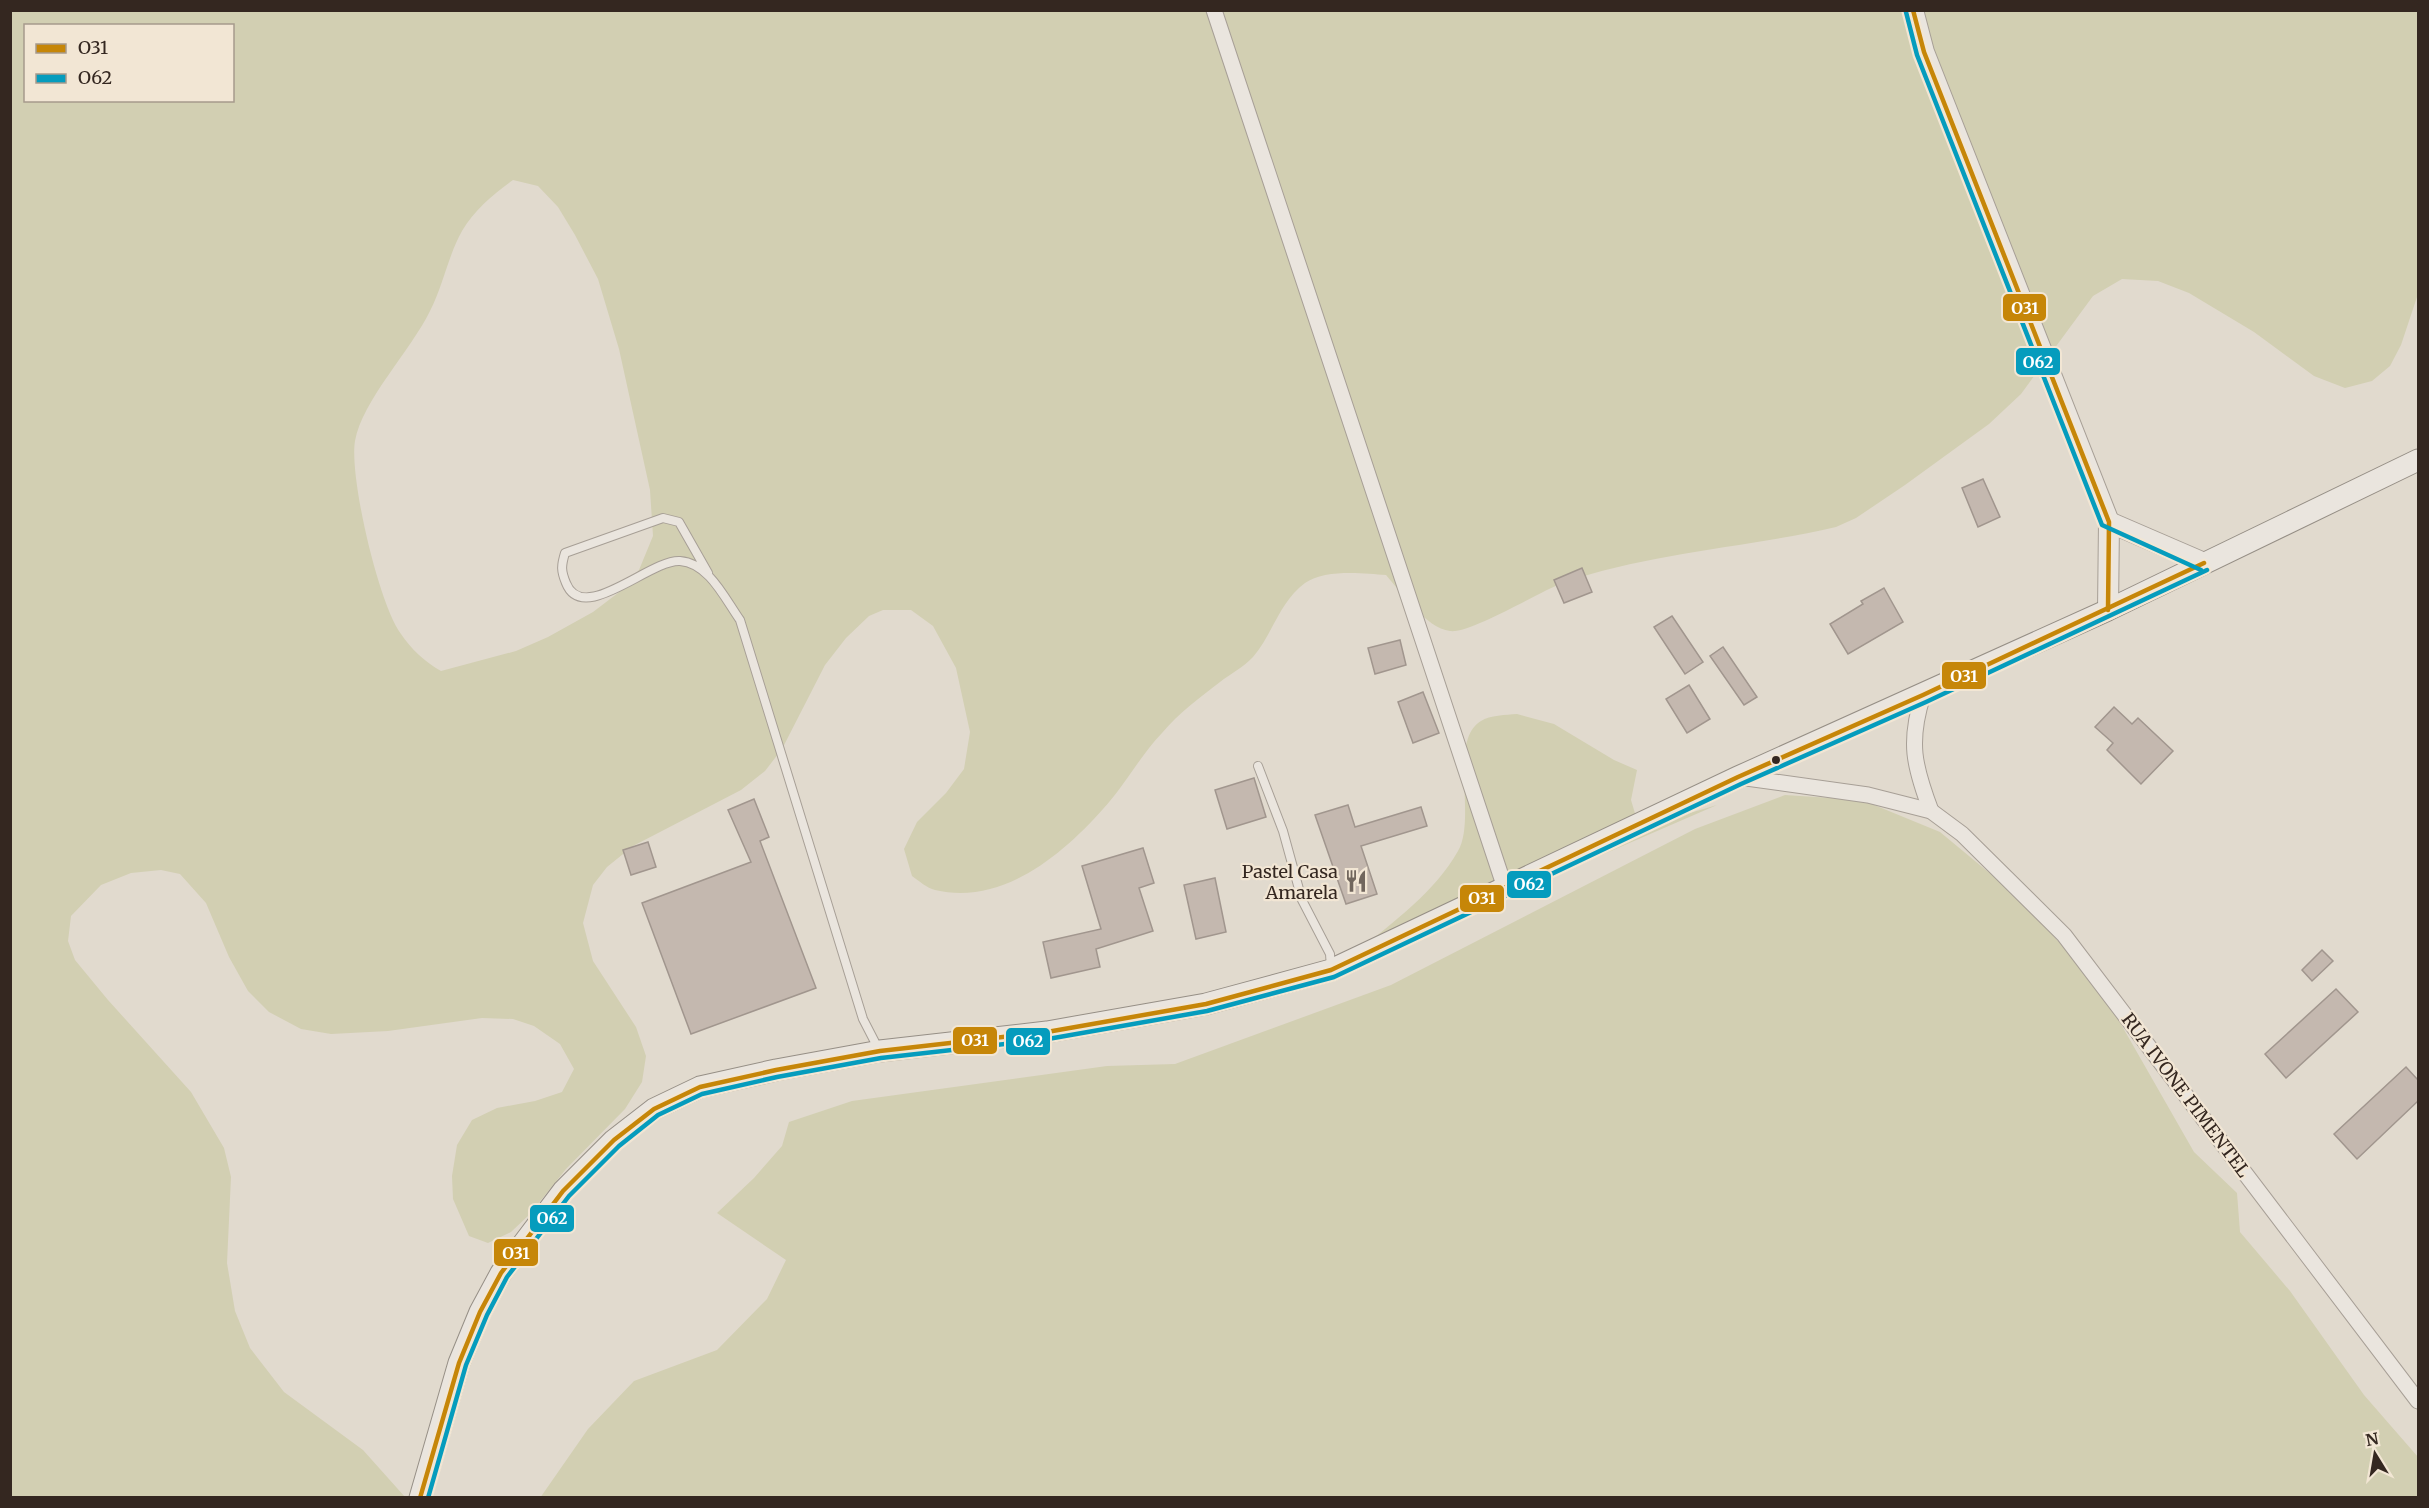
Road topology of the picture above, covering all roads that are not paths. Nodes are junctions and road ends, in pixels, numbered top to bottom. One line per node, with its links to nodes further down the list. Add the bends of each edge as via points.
1 (1214, 10): 12 (street)
2 (1913, 10): 4 (street, via 1924,52)
3 (2418, 460): 5 (main road)
4 (2109, 522): 5 (street); 7 (street)
5 (2204, 563): 7 (main road)
6 (708, 573): 6 (lane, via 679,522 663,518 565,553 560,568 568,589 582,598 598,598 656,567 680,561); 14 (lane, via 740,620 863,1019)
7 (2108, 610): 8 (main road)
8 (1923, 695): 10 (main road); 11 (street, via 1913,735 1914,751)
9 (1258, 766): 13 (lane, via 1283,831 1302,900 1330,954)
10 (1738, 777): 11 (street, RUA IVONE PIMENTEL, via 1868,795); 12 (main road)
11 (1931, 811): 15 (street, RUA IVONE PIMENTEL, via 1962,834 2064,935)
12 (1505, 888): 13 (main road)
13 (1331, 970): 14 (main road, via 1195,1006 1047,1032)
14 (880, 1051): 16 (main road, via 700,1088 654,1109 614,1140 563,1191 501,1273 485,1302 459,1363)
15 (2418, 1401)
16 (420, 1497)

